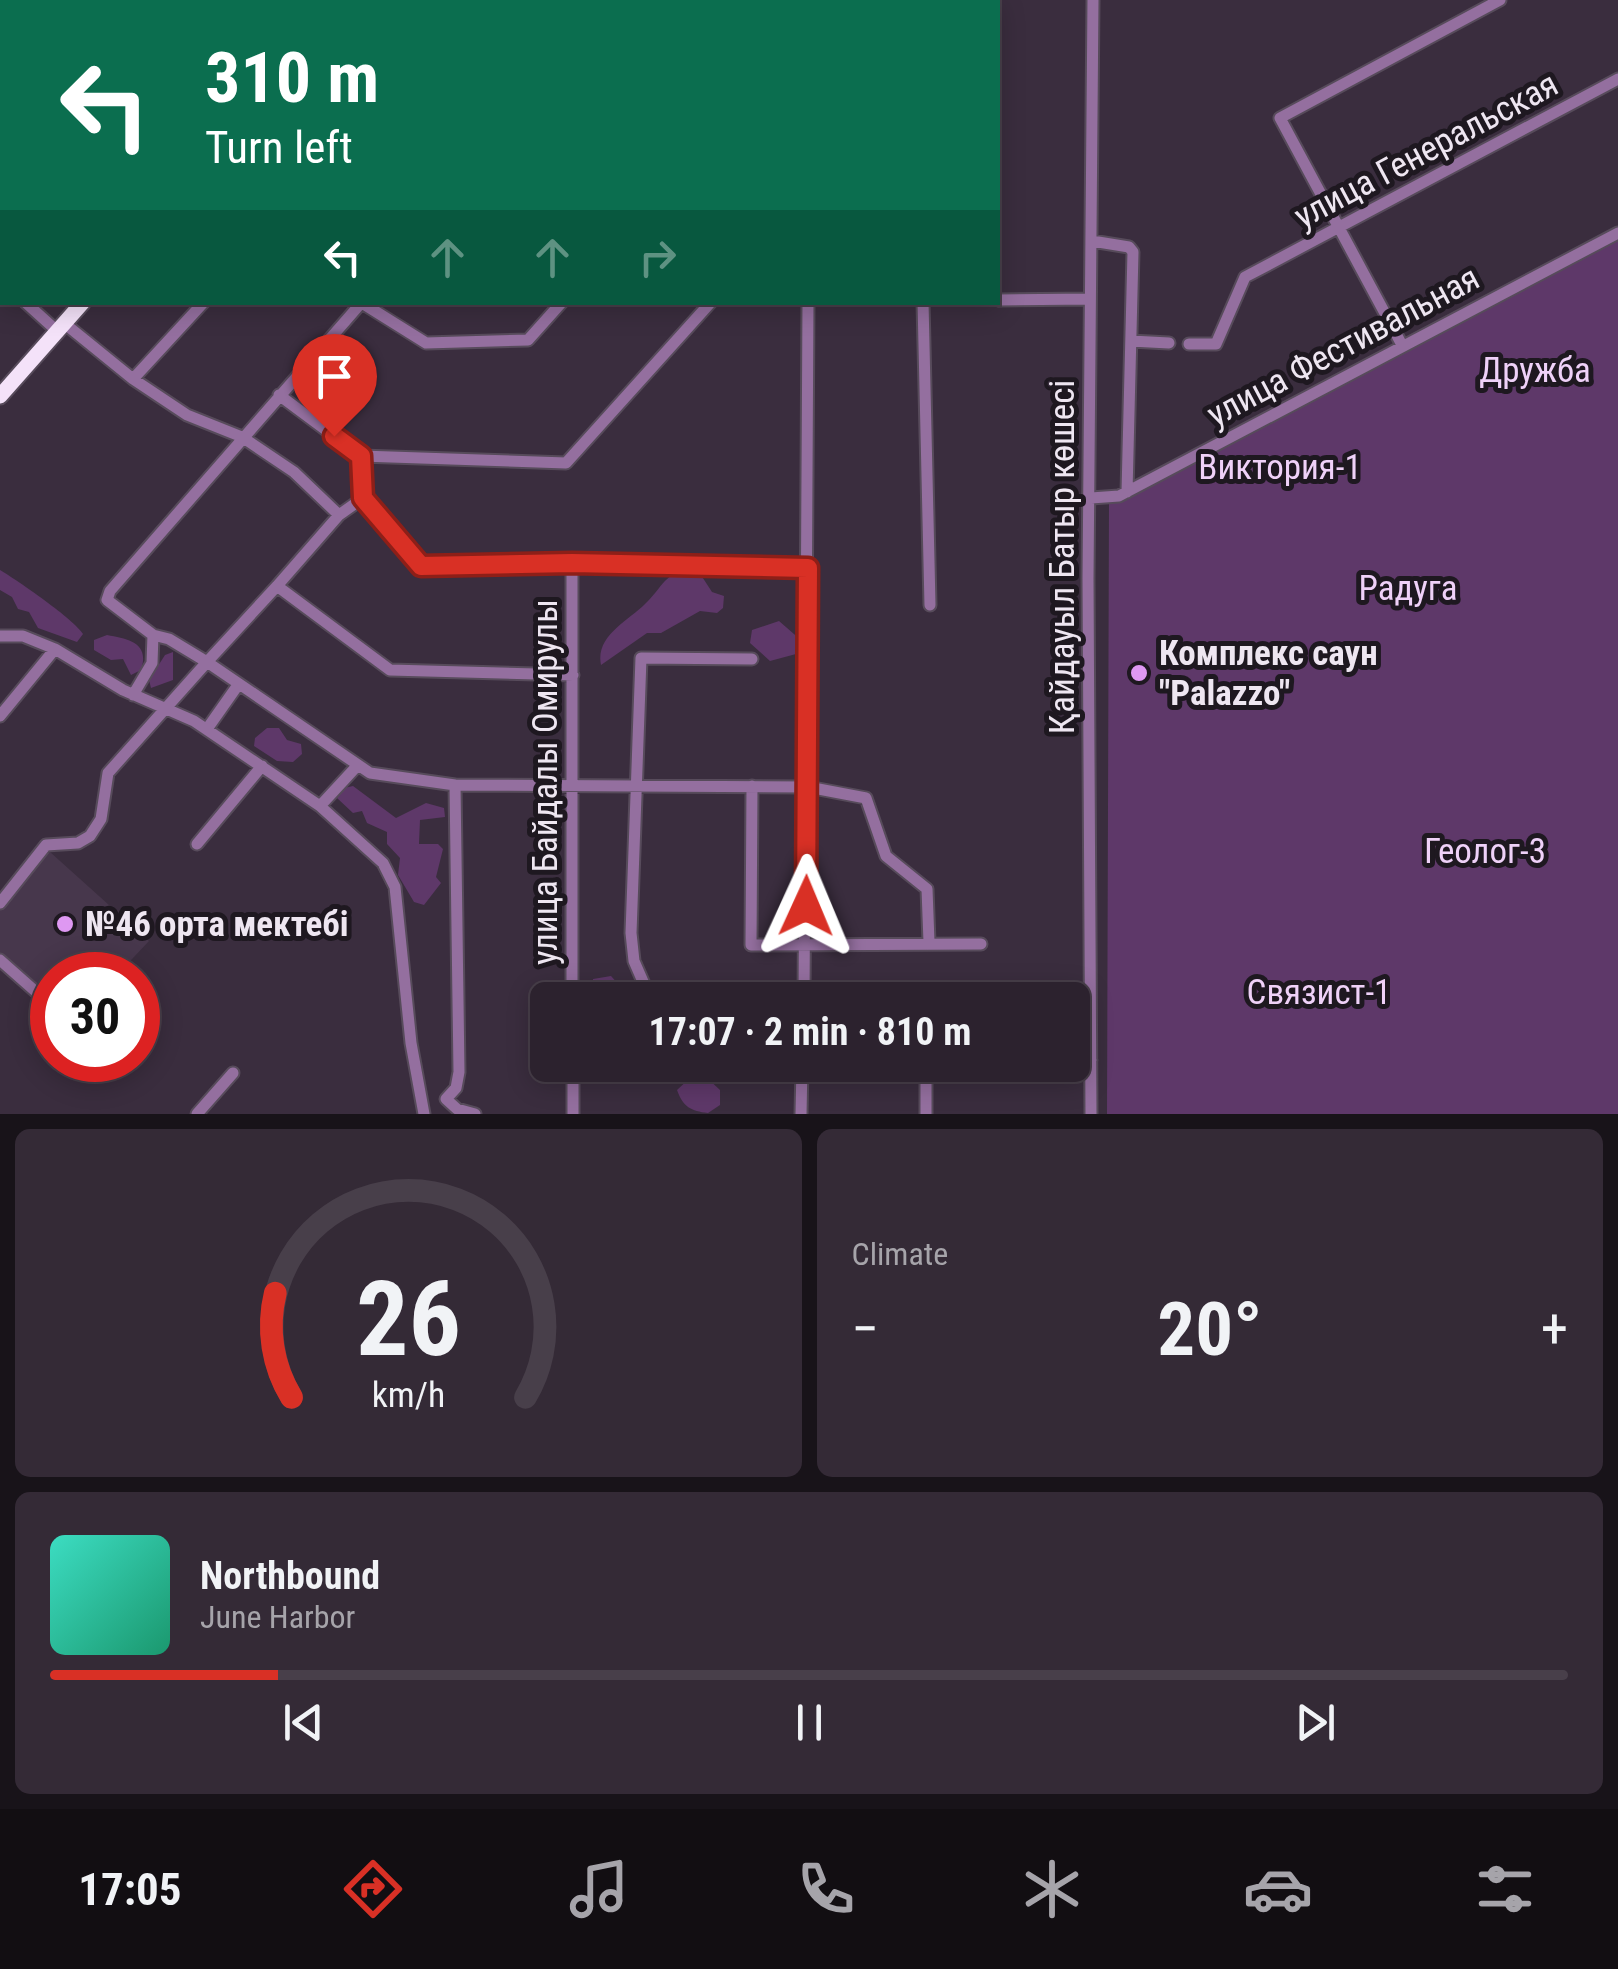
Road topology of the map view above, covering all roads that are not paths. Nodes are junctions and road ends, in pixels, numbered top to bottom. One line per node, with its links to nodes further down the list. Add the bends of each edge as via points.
1 (1093, 0): 6 (street, Қайдауыл Батыр көшесі)
2 (1500, 0): 4 (street, via 1280,118)
3 (1618, 79): 4 (street, улица Генеральская)
4 (1339, 227): 21 (street, улица Генеральская, via 1245,277 1216,344); 22 (street)
5 (1618, 233): 22 (street, улица Фестивальная)
6 (1092, 241): 7 (street, Қайдауыл Батыр көшесі); 19 (street, via 1132,250)
7 (1090, 299): 8 (street); 30 (street, Қайдауыл Батыр көшесі)
8 (1000, 300)
9 (30, 305): 18 (street)
10 (80, 305): 18 (highway)
11 (201, 305): 23 (street)
12 (360, 305): 24 (street)
13 (365, 305): 14 (street, via 426,342 528,340)
14 (559, 305)
15 (708, 305): 27 (street, via 566,462)
16 (808, 305): 33 (street)
17 (924, 305): 35 (street)
18 (61, 327): 23 (street); 25 (highway)
19 (1131, 341): 20 (street); 28 (street)
20 (1169, 343)
21 (1189, 344)
22 (1402, 345): 28 (street, улица Фестивальная)
23 (133, 380): 26 (street, via 187,415)
24 (280, 395): 26 (street); 27 (street)
25 (0, 396)
26 (242, 436): 31 (street, via 294,472); 36 (street, via 110,591 107,600)
27 (361, 456): 29 (street)
28 (1126, 492): 30 (street, улица Фестивальная)
29 (363, 498): 31 (street); 32 (street, via 421,566)
30 (1091, 498): 65 (street, Қайдауыл Батыр көшесі)
31 (338, 515): 34 (street)
32 (572, 563): 33 (street); 41 (street, улица Байдалы Омирулы)
33 (808, 568): 53 (street)
34 (277, 586): 40 (street); 41 (street, via 390,670)
35 (930, 605)
36 (152, 635): 40 (street); 43 (street, via 152,663)
37 (0, 636): 38 (street, via 23,636)
38 (55, 649): 43 (street); 45 (street)
39 (752, 660): 50 (street, via 641,658)
40 (207, 662): 42 (street); 44 (street)
41 (572, 675): 52 (street, улица Байдалы Омирулы)
42 (238, 685): 46 (street); 48 (street)
43 (133, 695): 44 (street)
44 (164, 706): 46 (street); 56 (street, via 108,773 101,819 90,836 46,846)
45 (0, 716)
46 (207, 729): 47 (street)
47 (262, 766): 54 (street); 55 (street)
48 (357, 766): 49 (street); 54 (street)
49 (455, 785): 52 (street); 71 (street, via 459,1072)
50 (638, 786): 51 (street); 52 (street); 62 (street, via 631,932)
51 (752, 786): 53 (street); 59 (street, via 752,945)
52 (570, 787): 61 (street, улица Байдалы Омирулы)
53 (808, 787): 57 (street, via 866,798 886,856 927,889); 59 (street)
54 (320, 806): 70 (street, via 382,864 394,887)
55 (198, 844)
56 (0, 903)
57 (928, 942): 58 (street); 59 (street)
58 (981, 944)
59 (805, 946): 63 (street)
60 (0, 960): 64 (street)
61 (572, 982)
62 (643, 982)
63 (804, 982)
64 (30, 987)
65 (1091, 1060): 78 (street, Қайдауыл Батыр көшесі)
66 (233, 1073): 72 (street)
67 (573, 1082): 75 (street)
68 (802, 1082): 76 (street)
69 (926, 1082): 77 (street)
70 (422, 1093): 71 (street); 73 (street)
71 (446, 1098): 74 (street)
72 (197, 1114)
73 (424, 1114)
74 (475, 1114)
75 (573, 1114)
76 (801, 1114)
77 (926, 1114)
78 (1091, 1114)

